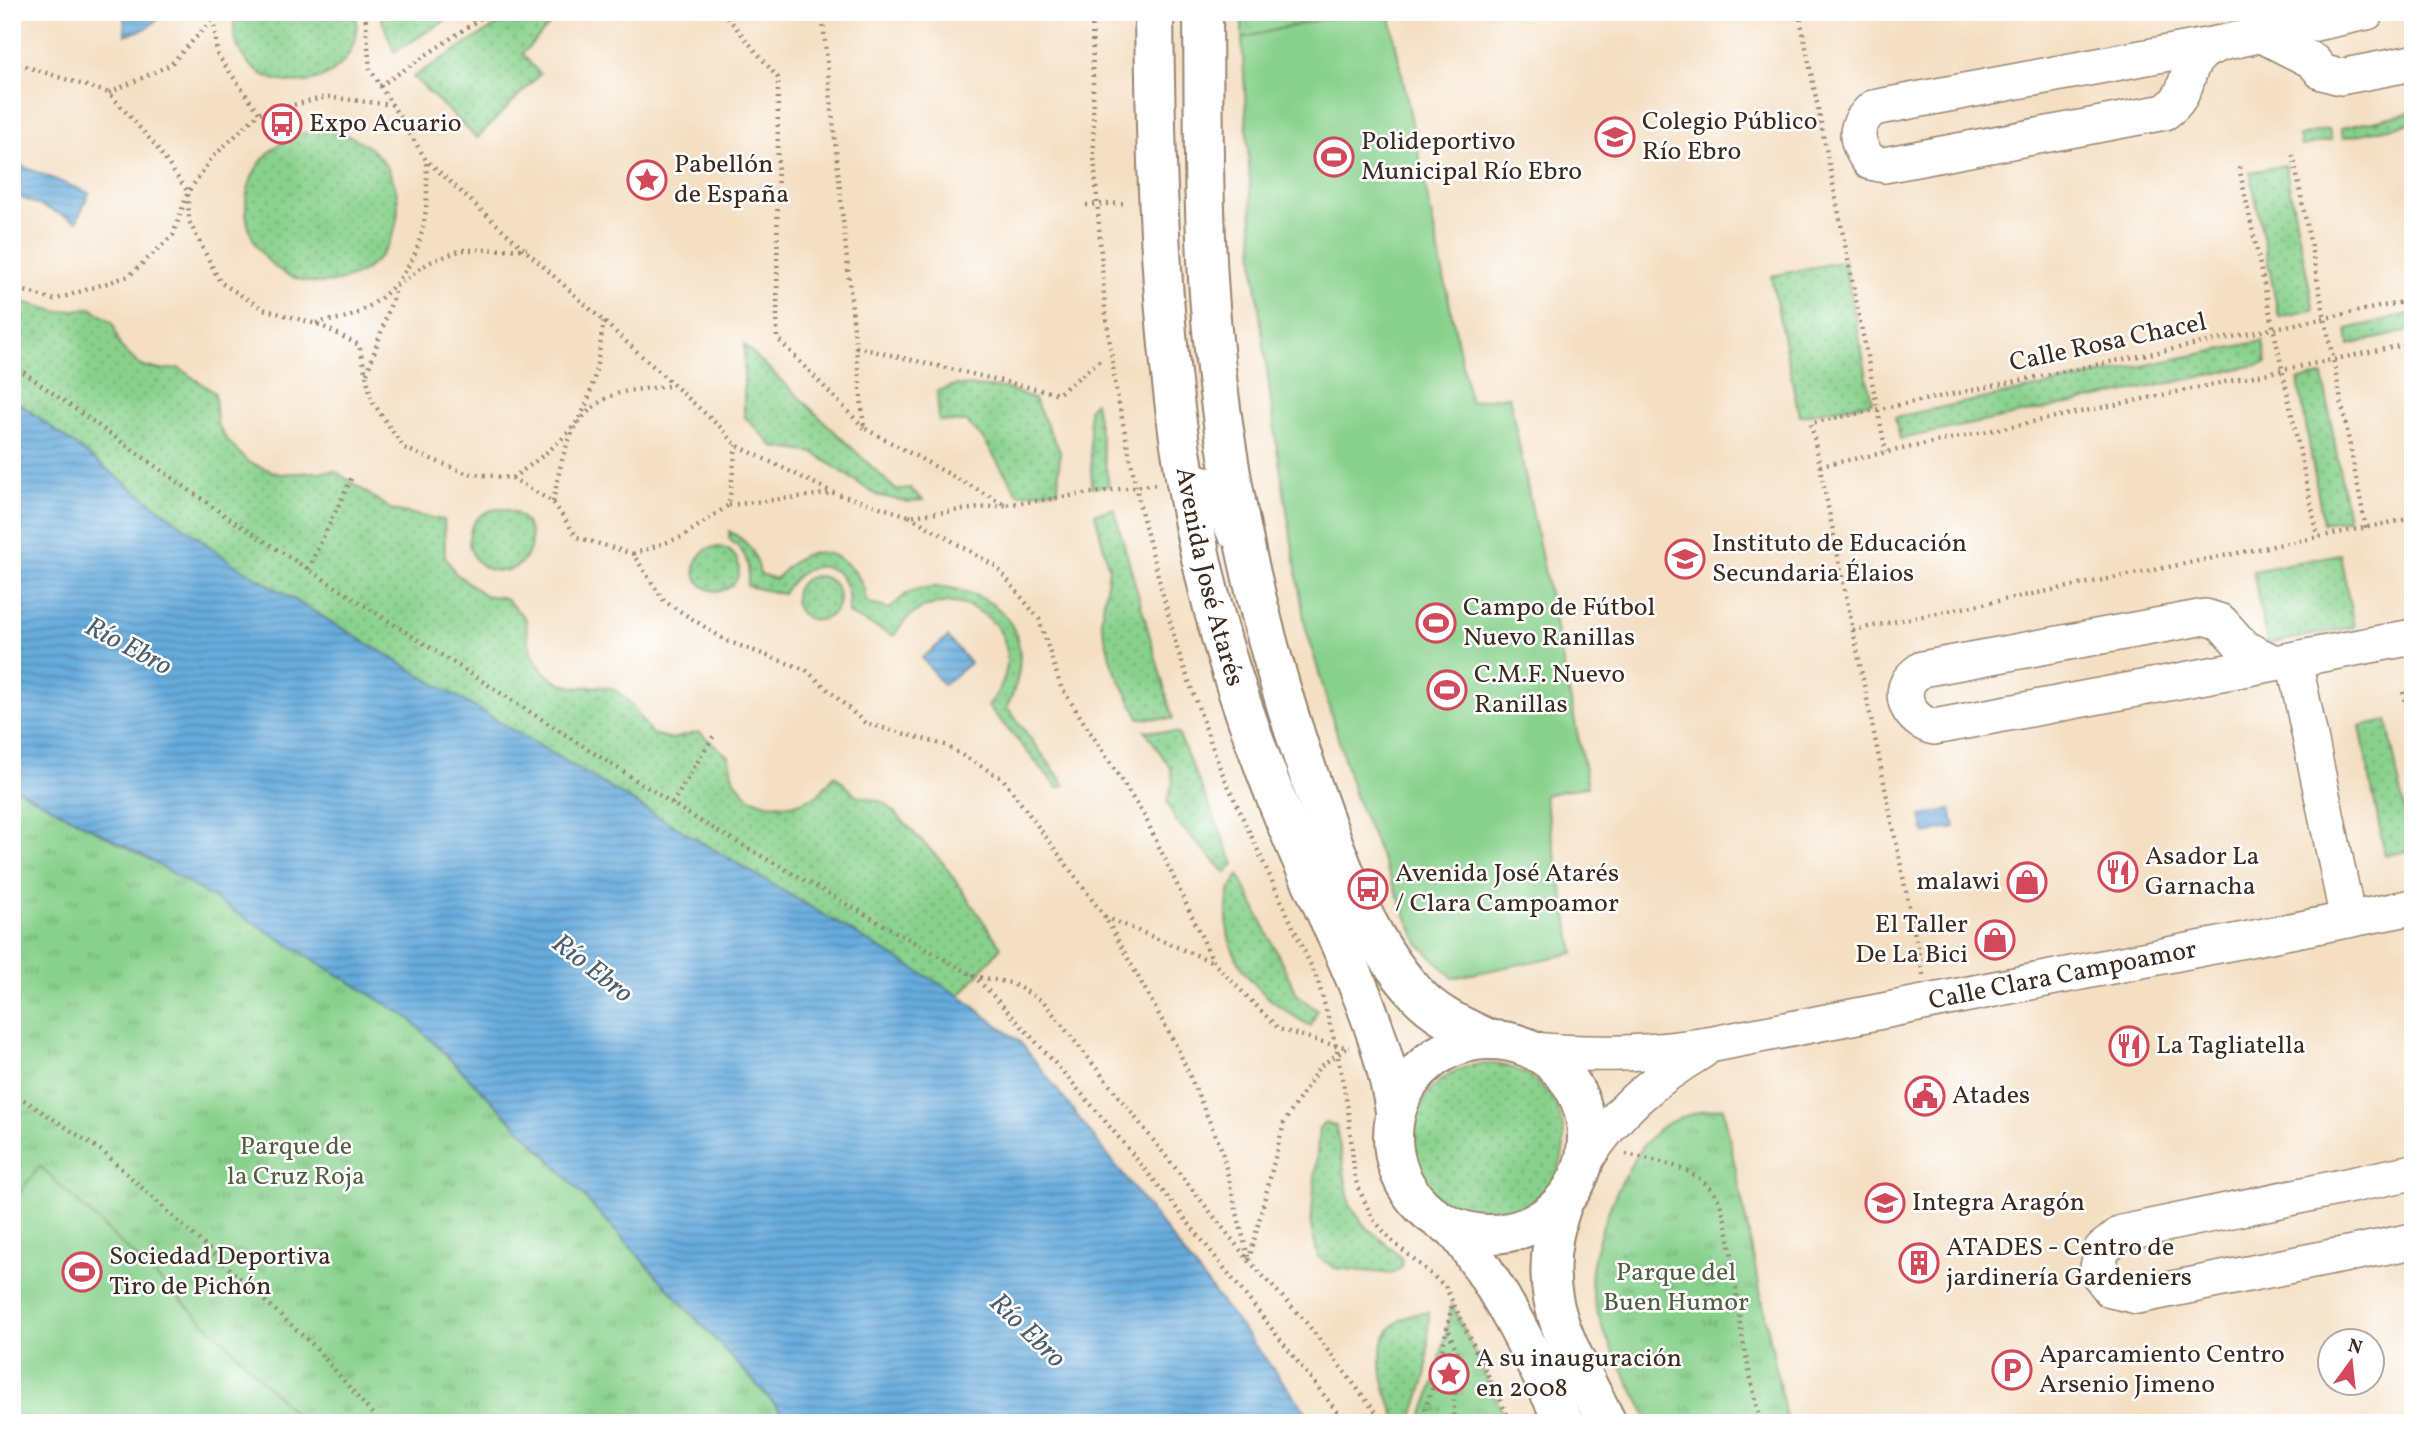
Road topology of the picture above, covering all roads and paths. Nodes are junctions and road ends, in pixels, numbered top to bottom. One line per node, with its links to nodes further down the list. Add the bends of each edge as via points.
1 (365, 12): 17 (path, via 370,69)
2 (490, 12): 17 (path)
3 (723, 12): 46 (path, via 778,78 777,338)
4 (822, 12): 37 (path)
5 (1154, 12): 52 (main road, Avenida José Atarés, via 1162,285)
6 (1203, 12): 62 (main road, Avenida José Atarés, via 1212,330)
7 (1799, 12): 44 (path)
8 (2367, 12): 10 (street)
9 (215, 15): 19 (path, via 170,65); 21 (path, via 217,54)
10 (2324, 20): 11 (street); 14 (street, via 2310,38)
11 (2262, 35): 12 (street); 14 (street)
12 (2222, 43): 13 (street); 18 (street, via 2201,54)
13 (2156, 55): 18 (street, via 2172,60 2183,71); 18 (street, via 1872,107 1860,119 1860,149 1870,162 1884,165 2165,113 2179,102)
14 (2313, 61): 16 (street, via 2322,72 2340,77)
15 (12, 62): 19 (path)
16 (2413, 63)
17 (380, 86): 20 (path)
18 (2185, 89)
19 (109, 93): 25 (path, via 155,145)
20 (392, 105): 21 (path, via 327,97); 23 (path)
21 (259, 113): 25 (path, via 212,158)
22 (2293, 155): 32 (path)
23 (426, 160): 28 (path); 29 (path, via 430,201 416,252)
24 (2239, 167): 35 (path)
25 (188, 192): 30 (path, via 173,234 129,276 54,300); 34 (path, via 189,221 220,282 264,309)
26 (1126, 203): 27 (path)
27 (1086, 205)
28 (528, 249): 29 (path, via 462,250 428,263); 33 (path)
29 (397, 286): 34 (path, via 356,314); 42 (path)
30 (12, 287)
31 (2413, 300): 32 (path, Calle Rosa Chacel)
32 (2325, 318): 35 (path, Calle Rosa Chacel); 39 (path)
33 (604, 320): 43 (path); 45 (path, via 596,373)
34 (313, 324): 42 (path, via 359,345)
35 (2274, 329): 41 (path); 44 (path, Calle Rosa Chacel)
36 (2413, 343): 39 (path)
37 (856, 347): 38 (path, via 1058,394); 46 (path)
38 (1102, 359)
39 (2333, 359): 41 (path); 59 (path)
40 (12, 364): 63 (path)
41 (2282, 370): 48 (path); 60 (path)
42 (366, 376): 51 (path, via 372,401 404,448 466,473)
43 (674, 385): 45 (path, via 611,396); 47 (path)
44 (1877, 410): 48 (path); 49 (path, Calle Rosa Chacel, via 1811,423)
45 (579, 419): 51 (path, via 539,460); 54 (path, via 564,450)
46 (864, 428): 56 (path)
47 (736, 446): 53 (path); 55 (path)
48 (1886, 452): 49 (path)
49 (1820, 466): 64 (path)
50 (353, 475): 63 (path)
51 (513, 478): 54 (path)
52 (1185, 481): 56 (path); 62 (street, via 1201,481 1214,488); 83 (main road, Avenida José Atarés, via 1212,608 1247,722 1373,1025)
53 (834, 493): 55 (path); 57 (path)
54 (553, 502): 61 (path, via 577,537)
55 (729, 505): 61 (path, via 682,537)
56 (1006, 505): 57 (path)
57 (909, 516): 76 (path, via 997,567 1039,619 1061,687 1145,817)
58 (2413, 518): 59 (path)
59 (2366, 527): 60 (path)
60 (2318, 537): 64 (path)
61 (633, 554): 74 (path, via 664,601 727,641 806,670 865,723 945,746 1003,779)
62 (1247, 559): 79 (main road, Avenida José Atarés, via 1304,764 1355,895 1394,967 1417,995 1445,1017)
63 (309, 569): 72 (path)
64 (1853, 631): 78 (path)
65 (2232, 632): 67 (street, via 2244,648); 68 (street, via 2234,650 2228,664); 68 (street, via 2205,617 1922,669 1909,681 1906,695 1919,724 1934,727)
66 (2409, 634): 67 (street)
67 (2284, 662): 68 (street); 75 (street)
68 (2214, 675)
69 (2403, 692): 71 (path)
70 (714, 735): 72 (path)
71 (2413, 739)
72 (673, 804): 77 (path)
73 (2413, 907): 75 (street, Calle Clara Campoamor)
74 (1105, 917): 76 (path); 90 (path, via 1178,1049 1221,1148)
75 (2348, 919): 80 (street, Calle Clara Campoamor)
76 (1214, 963): 90 (path, via 1279,1029 1350,1046 1320,1066 1284,1123)
77 (975, 976): 90 (path, via 1011,984 1043,1001); 93 (path, via 1135,1154)
78 (1924, 976)
79 (1491, 1040): 81 (main road); 83 (main road, via 1460,1044 1431,1059 1409,1082)
80 (1714, 1044): 81 (street, Calle Clara Campoamor, via 1600,1056); 85 (street, Calle Clara Campoamor, via 1674,1068 1624,1108)
81 (1533, 1049): 85 (main road, via 1567,1077 1578,1096 1586,1117)
82 (12, 1092): 92 (path, via 102,1151 314,1346)
83 (1395, 1111): 88 (main road, via 1394,1158 1402,1181 1433,1216)
84 (1626, 1154): 100 (path, via 1668,1163 1698,1177 1717,1197)
85 (1585, 1161): 87 (main road)
86 (2410, 1174): 89 (street, via 2122,1233 2102,1249 2097,1272 2111,1290 2137,1296)
87 (1563, 1202): 88 (main road, via 1513,1232 1493,1235); 99 (main road, via 1548,1267 1551,1299)
88 (1454, 1228): 98 (main road, via 1498,1288)
89 (2413, 1241)
90 (1249, 1261): 94 (path, via 1306,1321)
91 (1448, 1330): 95 (path); 96 (path, via 1457,1353); 97 (path, via 1452,1304)
92 (380, 1423)
93 (1346, 1423)
94 (1384, 1423)
95 (1420, 1423)
96 (1453, 1423)
97 (1511, 1423)
98 (1564, 1423)
99 (1607, 1423)
100 (1760, 1423)

